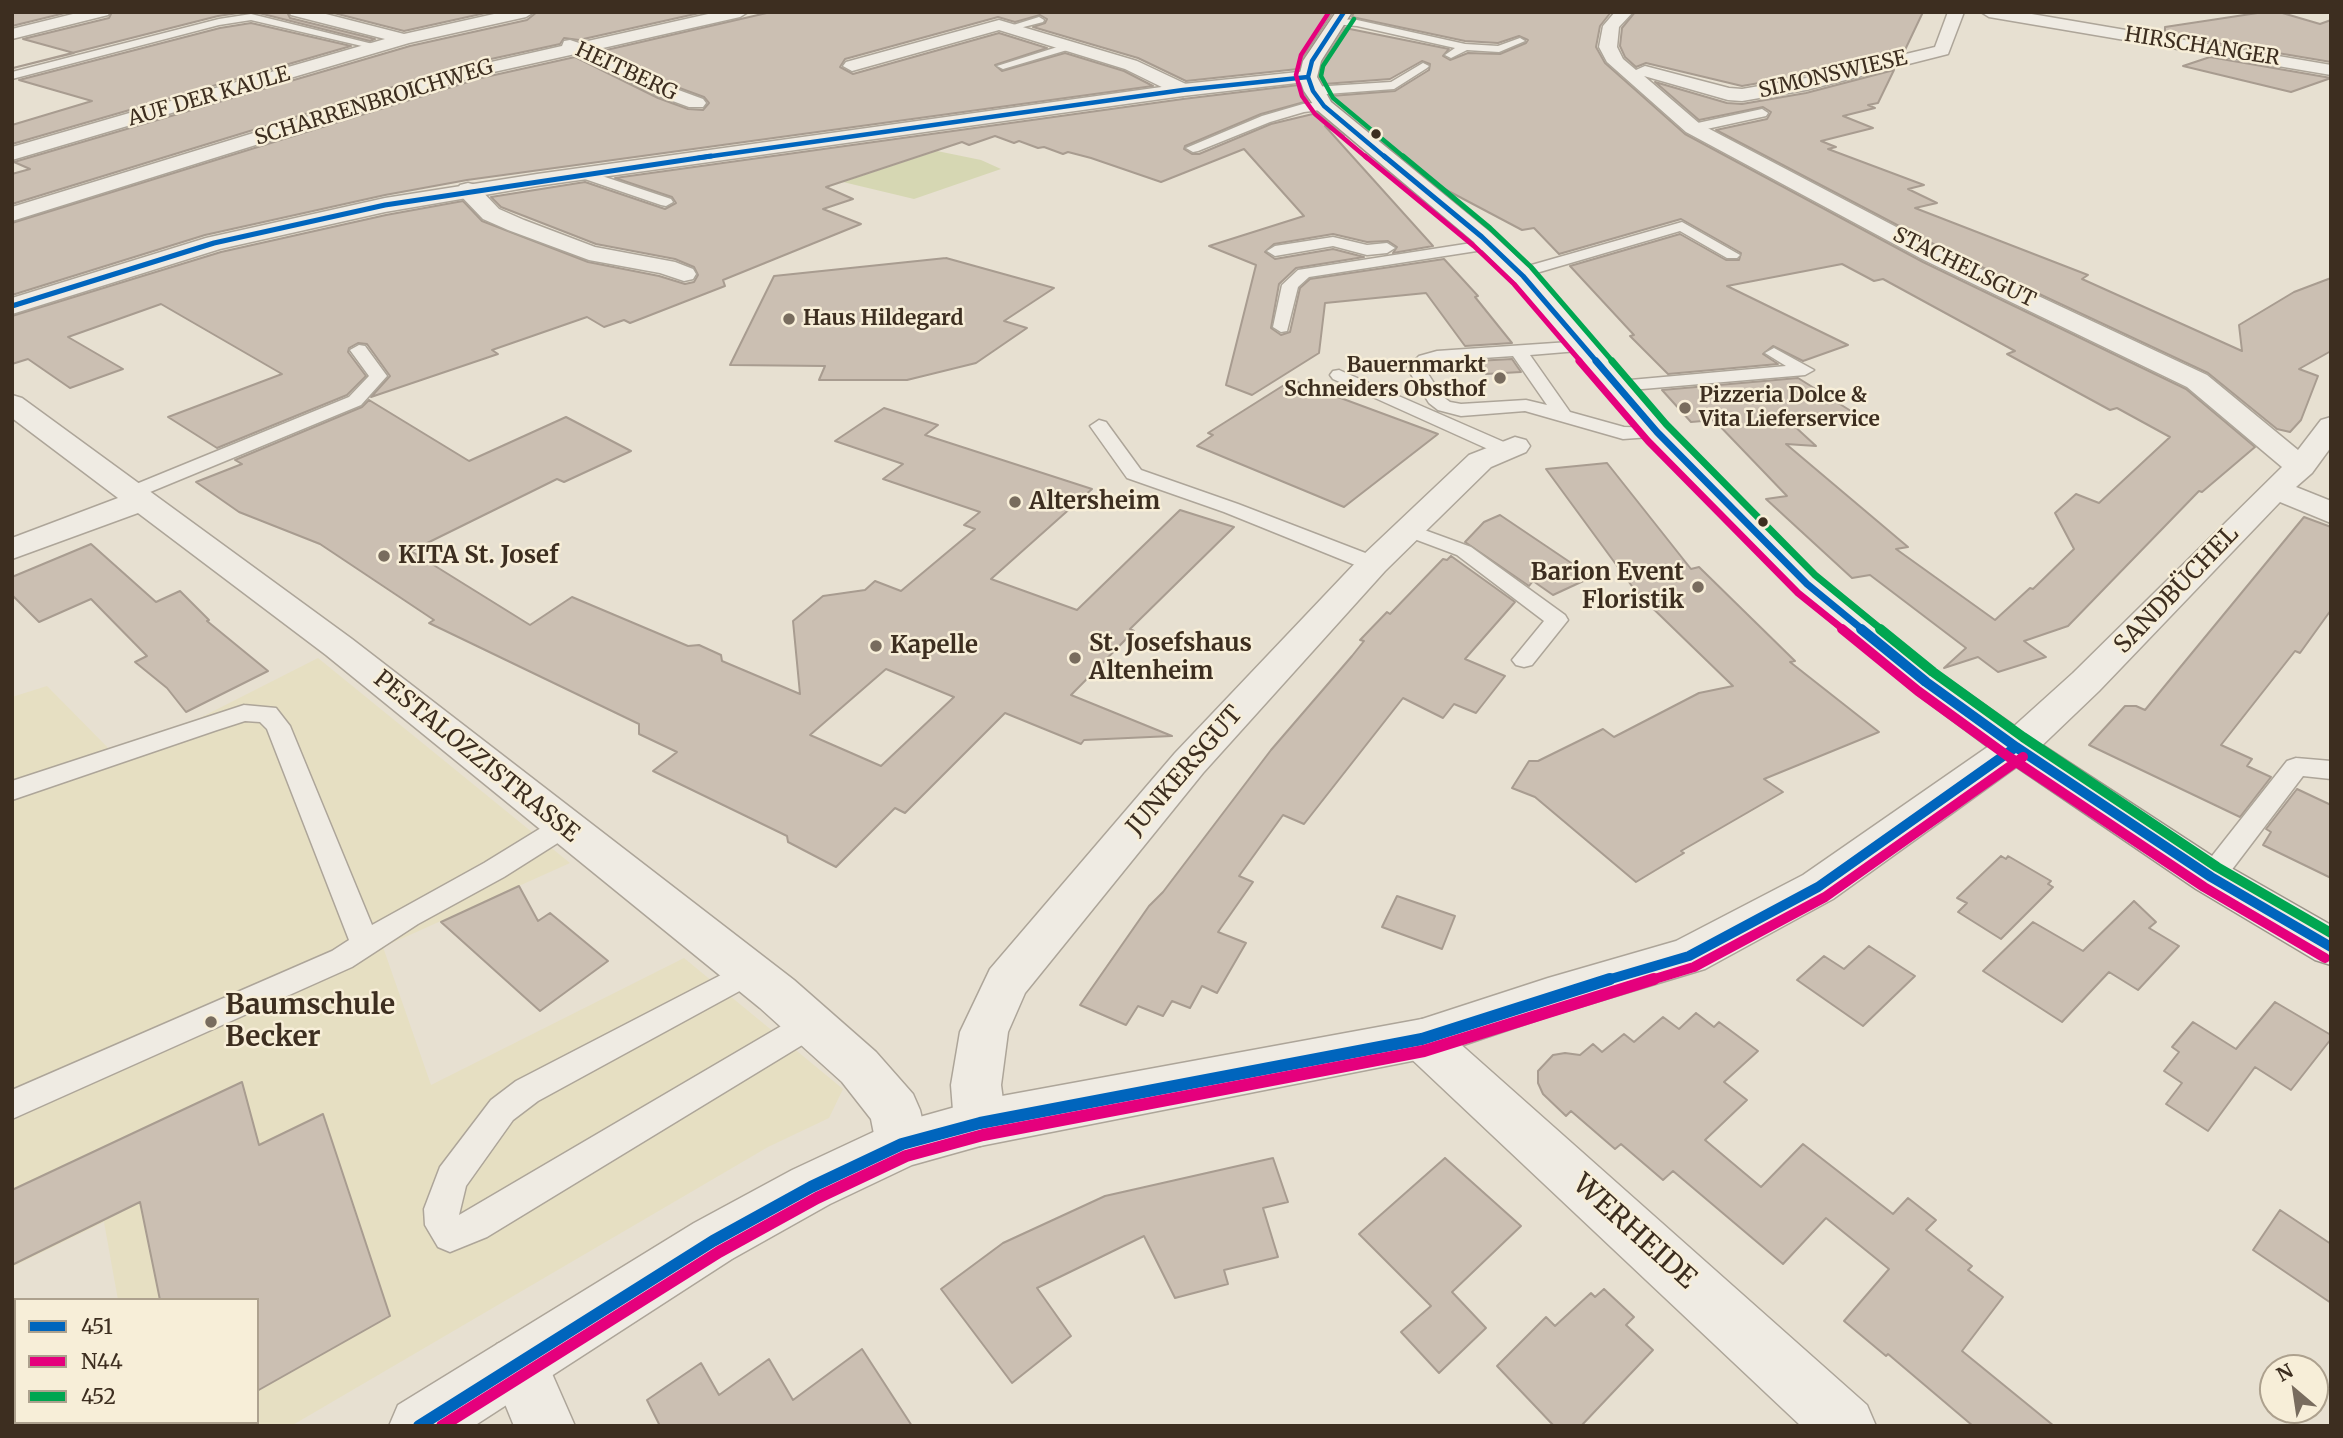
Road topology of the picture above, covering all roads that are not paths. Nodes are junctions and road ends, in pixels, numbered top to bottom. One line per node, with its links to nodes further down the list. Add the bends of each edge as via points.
1 (102, 12): 13 (street)
2 (297, 12): 15 (street, AUF DER KAULE)
3 (526, 12): 10 (street, AUF DER KAULE)
4 (740, 12): 19 (street, SCHARRENBROICHWEG)
5 (1625, 12): 25 (street, via 1611,26 1608,47)
6 (1956, 12): 25 (street, SIMONSWIESE, via 1942,50 1742,95)
7 (1989, 12): 26 (street, HIRSCHANGER)
8 (1341, 17): 20 (lane); 29 (street, via 1312,61)
9 (1039, 20): 11 (lane)
10 (472, 23): 12 (street); 15 (street, AUF DER KAULE)
11 (1012, 27): 17 (street); 22 (street, via 999,25)
12 (512, 32)
13 (12, 34)
14 (538, 38): 19 (street, HEITBERG)
15 (405, 39): 18 (street, AUF DER KAULE)
16 (1520, 41): 20 (lane, via 1499,49)
17 (1070, 46): 23 (lane); 28 (street, via 1149,72)
18 (379, 47): 27 (lane, via 266,19 238,18); 34 (street, AUF DER KAULE)
19 (578, 47): 30 (street, HEITBERG); 38 (street, SCHARRENBROICHWEG, via 475,71)
20 (1465, 47): 21 (lane)
21 (1447, 58)
22 (852, 66)
23 (1003, 66)
24 (1423, 66): 29 (lane, via 1394,85)
25 (1628, 68): 32 (street, STACHELSGUT)
26 (2331, 70)
27 (12, 76)
28 (1183, 90): 29 (street); 35 (street)
29 (1315, 91): 33 (lane, via 1303,108); 39 (street)
30 (696, 103)
31 (1762, 113): 32 (lane)
32 (1693, 128): 58 (street, STACHELSGUT, via 1932,255 2197,381)
33 (1193, 148)
34 (17, 150)
35 (584, 174): 36 (street); 37 (lane)
36 (468, 191): 43 (street, via 491,214 516,225 589,253); 44 (street, via 215,243)
37 (666, 202)
38 (12, 214)
39 (1486, 241): 40 (lane, via 1367,250 1334,241); 42 (street); 45 (lane, via 1304,273 1290,285)
40 (1275, 251)
41 (1732, 255): 42 (lane, via 1682,226)
42 (1520, 273): 46 (street)
43 (684, 274)
44 (12, 306)
45 (1281, 327)
46 (1584, 346): 47 (lane); 51 (street)
47 (1517, 349): 53 (lane); 53 (lane, via 1437,356 1416,368 1435,399 1444,405 1461,410 1526,405)
48 (359, 350): 60 (lane, via 378,376 355,401)
49 (1774, 353): 51 (lane, via 1805,370)
50 (1339, 375): 57 (lane)
51 (1619, 386): 56 (street)
52 (12, 404): 60 (street, PESTALOZZISTRASSE)
53 (1562, 414): 56 (lane, via 1623,433)
54 (1099, 426): 64 (lane, via 1134,474)
55 (2331, 426): 58 (street, SANDBÜCHEL)
56 (1657, 432): 66 (street, via 1807,584 1926,682)
57 (1510, 448): 62 (street, JUNKERSGUT, via 1480,461)
58 (2301, 467): 59 (street, SANDBÜCHEL)
59 (2275, 489): 61 (street); 66 (street, SANDBÜCHEL)
60 (135, 497): 63 (street); 69 (street, PESTALOZZISTRASSE, via 339,648)
61 (2331, 513)
62 (1408, 530): 64 (street, JUNKERSGUT); 65 (lane, via 1464,551 1557,620)
63 (12, 549)
64 (1373, 564): 77 (street, JUNKERSGUT, via 1189,763 1007,982 984,1032 976,1085)
65 (1524, 660)
66 (2016, 747): 70 (street); 75 (street, SANDBÜCHEL, via 1818,887 1689,956)
67 (2331, 770): 70 (lane, via 2296,767)
68 (12, 791): 71 (lane, via 220,720 244,713 267,714 278,726)
69 (563, 827): 71 (lane); 73 (street, PESTALOZZISTRASSE)
70 (2211, 877): 72 (street)
71 (365, 944): 76 (lane, via 342,960)
72 (2331, 947)
73 (748, 974): 74 (street, PESTALOZZISTRASSE); 74 (lane, via 527,1091 502,1110 452,1178 441,1209 442,1225 450,1236 475,1226)
74 (811, 1024): 78 (street, PESTALOZZISTRASSE, via 859,1067 895,1110)
75 (1422, 1039): 77 (street, SANDBÜCHEL); 82 (street, WERHEIDE)
76 (12, 1105)
77 (980, 1123): 78 (street, SANDBÜCHEL)
78 (902, 1144): 79 (street, SANDBÜCHEL, via 713,1241)
79 (518, 1365): 80 (street, SANDBÜCHEL); 81 (street)
80 (419, 1426)
81 (545, 1426)
82 (1846, 1426)

